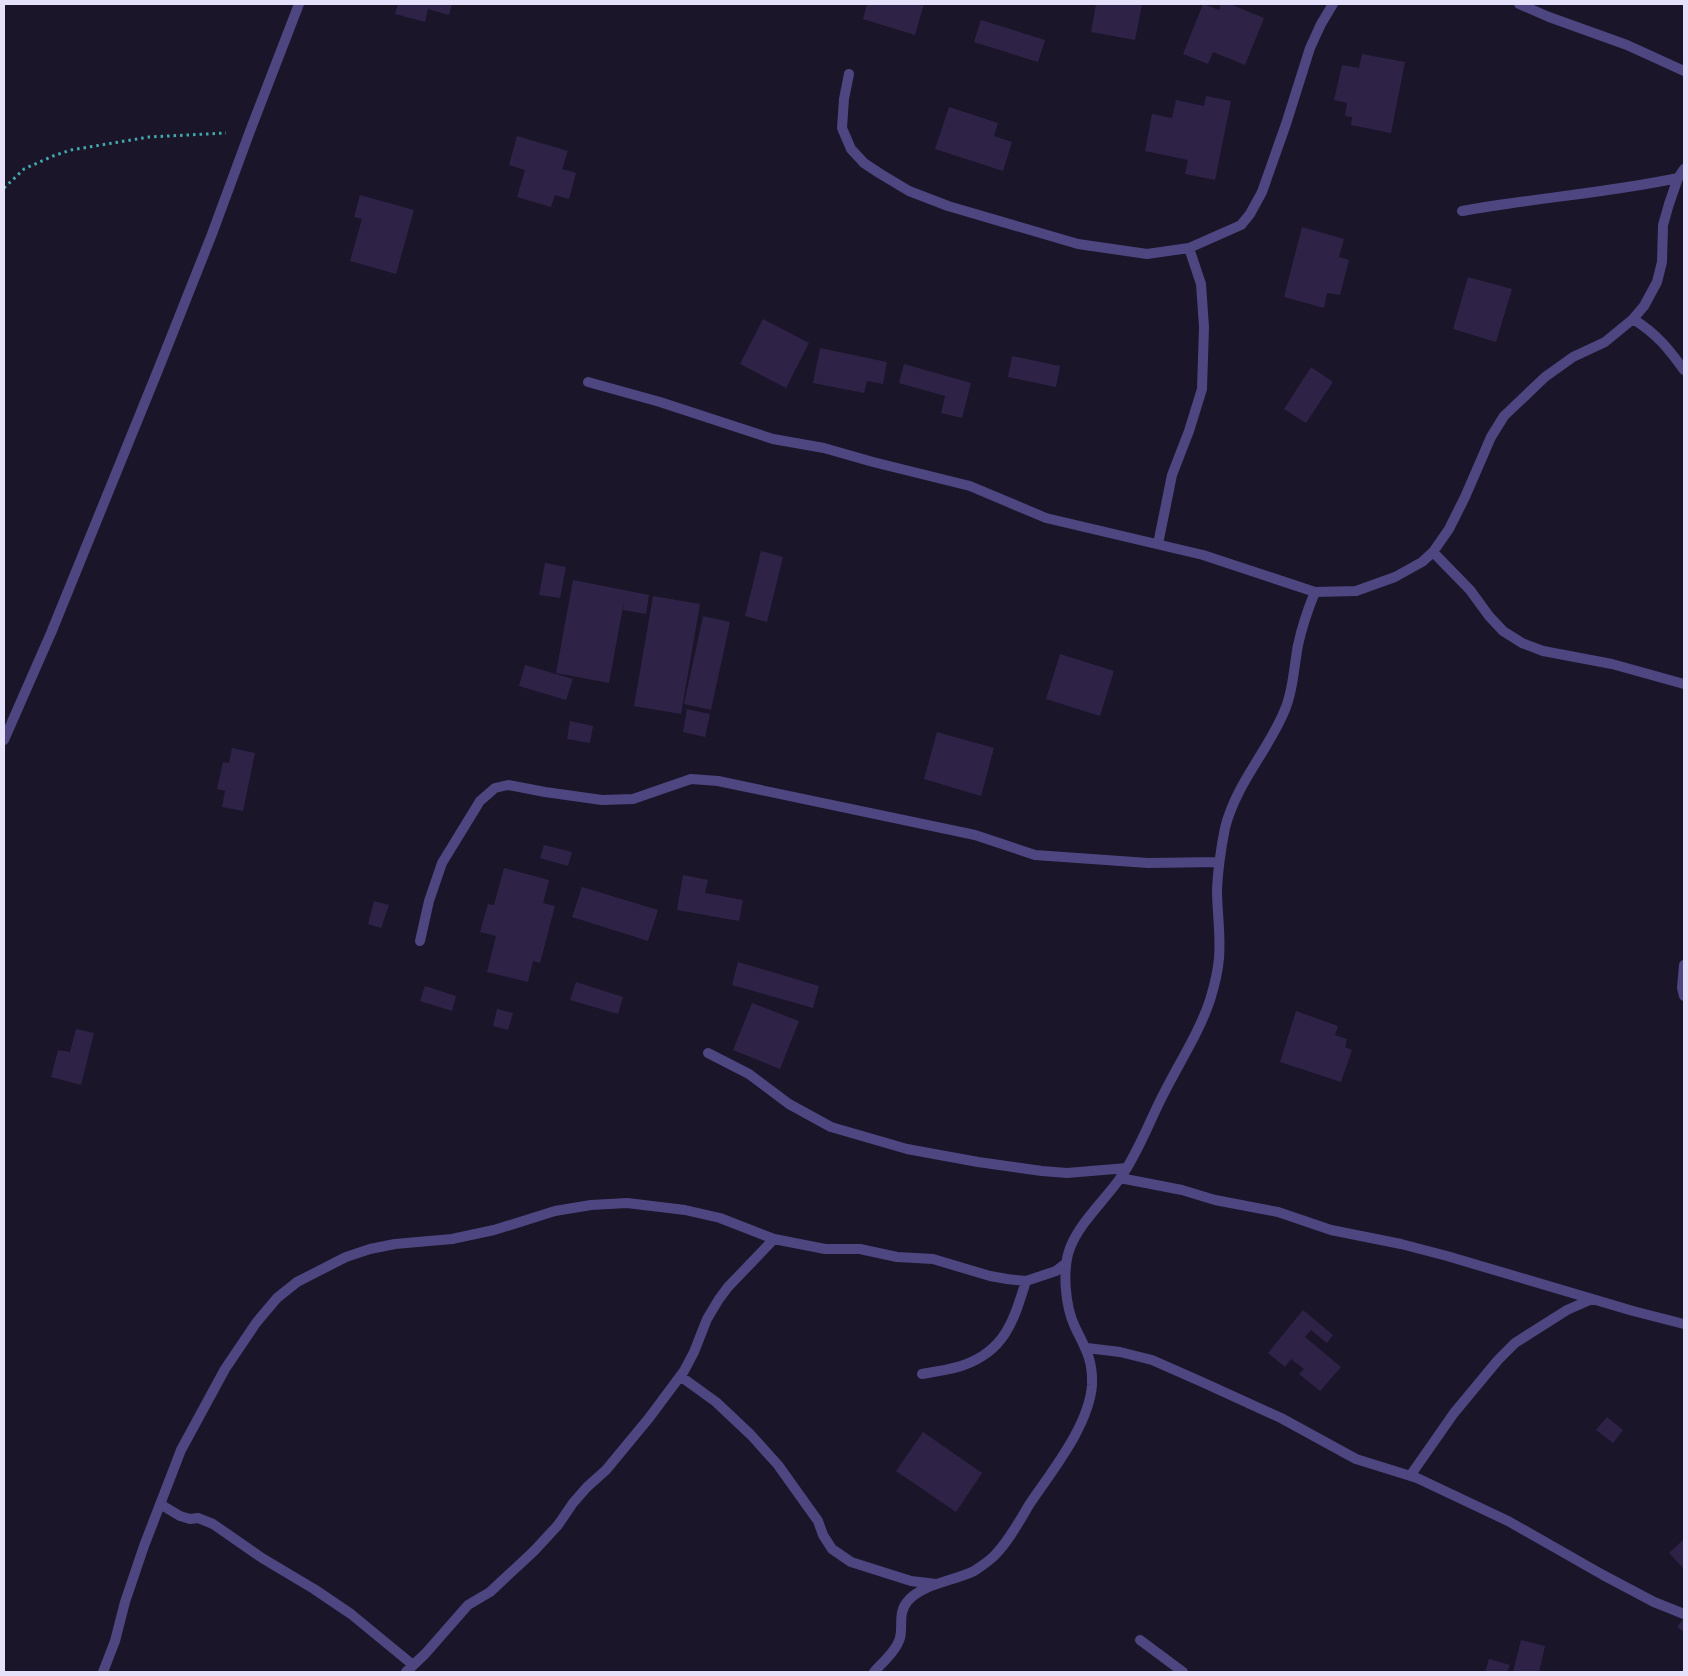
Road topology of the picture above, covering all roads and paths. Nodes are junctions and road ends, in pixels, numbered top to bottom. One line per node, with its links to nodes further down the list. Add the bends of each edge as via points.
1 (299, 4): 6 (street)
2 (1333, 4): 10 (street, via 1310,48 1262,192 1250,214 1241,224)
3 (1519, 4): 4 (street, via 1628,45)
4 (1684, 71)
5 (848, 74): 10 (street, via 842,128 851,149 864,163 909,191 948,206 1078,244 1146,254)
6 (250, 131): 8 (path, via 149,137 71,150 24,169); 18 (street, via 158,370)
7 (1681, 174): 9 (street, via 1635,187); 11 (street, via 1663,225 1662,262 1657,282)
8 (4, 188)
9 (1462, 211)
10 (1189, 248): 14 (street, via 1201,284 1204,327 1202,389 1172,475)
11 (1633, 320): 12 (street, via 1652,331); 15 (street, via 1605,342 1573,357 1544,378 1504,416 1449,529)
12 (1684, 370)
13 (588, 382): 14 (street, via 773,439 824,448 970,486 1046,518)
14 (1158, 544): 16 (street)
15 (1433, 552): 16 (street, via 1395,578 1356,591); 17 (street, via 1503,631 1522,644)
16 (1315, 592): 19 (street, via 1299,641 1285,710 1234,802)
17 (1684, 684)
18 (4, 740)
19 (1219, 862): 20 (street, via 1148,863 1035,855 975,835 718,781 691,780 633,799 602,800 508,785 495,788 480,801 442,863); 24 (street, via 1219,959 1211,997)
20 (420, 941)
21 (1684, 965): 22 (street)
22 (1684, 996)
23 (708, 1053): 24 (street, via 749,1074 790,1104 832,1127 907,1149 1042,1171 1066,1173)
24 (1127, 1168): 25 (street)
25 (1120, 1178): 27 (street, via 1078,1232); 29 (street, via 1278,1212 1331,1230 1402,1244)
26 (774, 1239): 28 (street, via 825,1249 860,1249 897,1257 933,1259 990,1276); 33 (street, via 719,1299); 35 (street, via 720,1218 685,1210 610,1203 555,1211 452,1239 394,1244 346,1257 297,1282 276,1298 256,1323 204,1404 181,1450)
27 (1065, 1264): 28 (street, via 1056,1271); 31 (street, via 1069,1308)
28 (1026, 1281): 32 (street, via 1015,1318 992,1349 963,1366)
29 (1592, 1299): 30 (street); 34 (street, via 1515,1343 1454,1413)
30 (1684, 1324)
31 (1087, 1348): 34 (street, via 1152,1360 1281,1418 1356,1459); 36 (street, via 1092,1385 1089,1404 1059,1461 995,1555 974,1571)
32 (922, 1374)
33 (680, 1376): 36 (street, via 716,1402 778,1465 818,1521 832,1549 851,1562 912,1581); 39 (street, via 606,1470 582,1492 540,1545 490,1592 468,1606)
34 (1410, 1476): 37 (street, via 1508,1521 1654,1602)
35 (160, 1504): 39 (street, via 180,1516 212,1524 352,1614); 40 (street)
36 (936, 1584): 41 (street, via 907,1602 901,1616 899,1642)
37 (1684, 1614)
38 (1140, 1640): 42 (street)
39 (409, 1670)
40 (103, 1672)
41 (874, 1672)
42 (1183, 1672)

